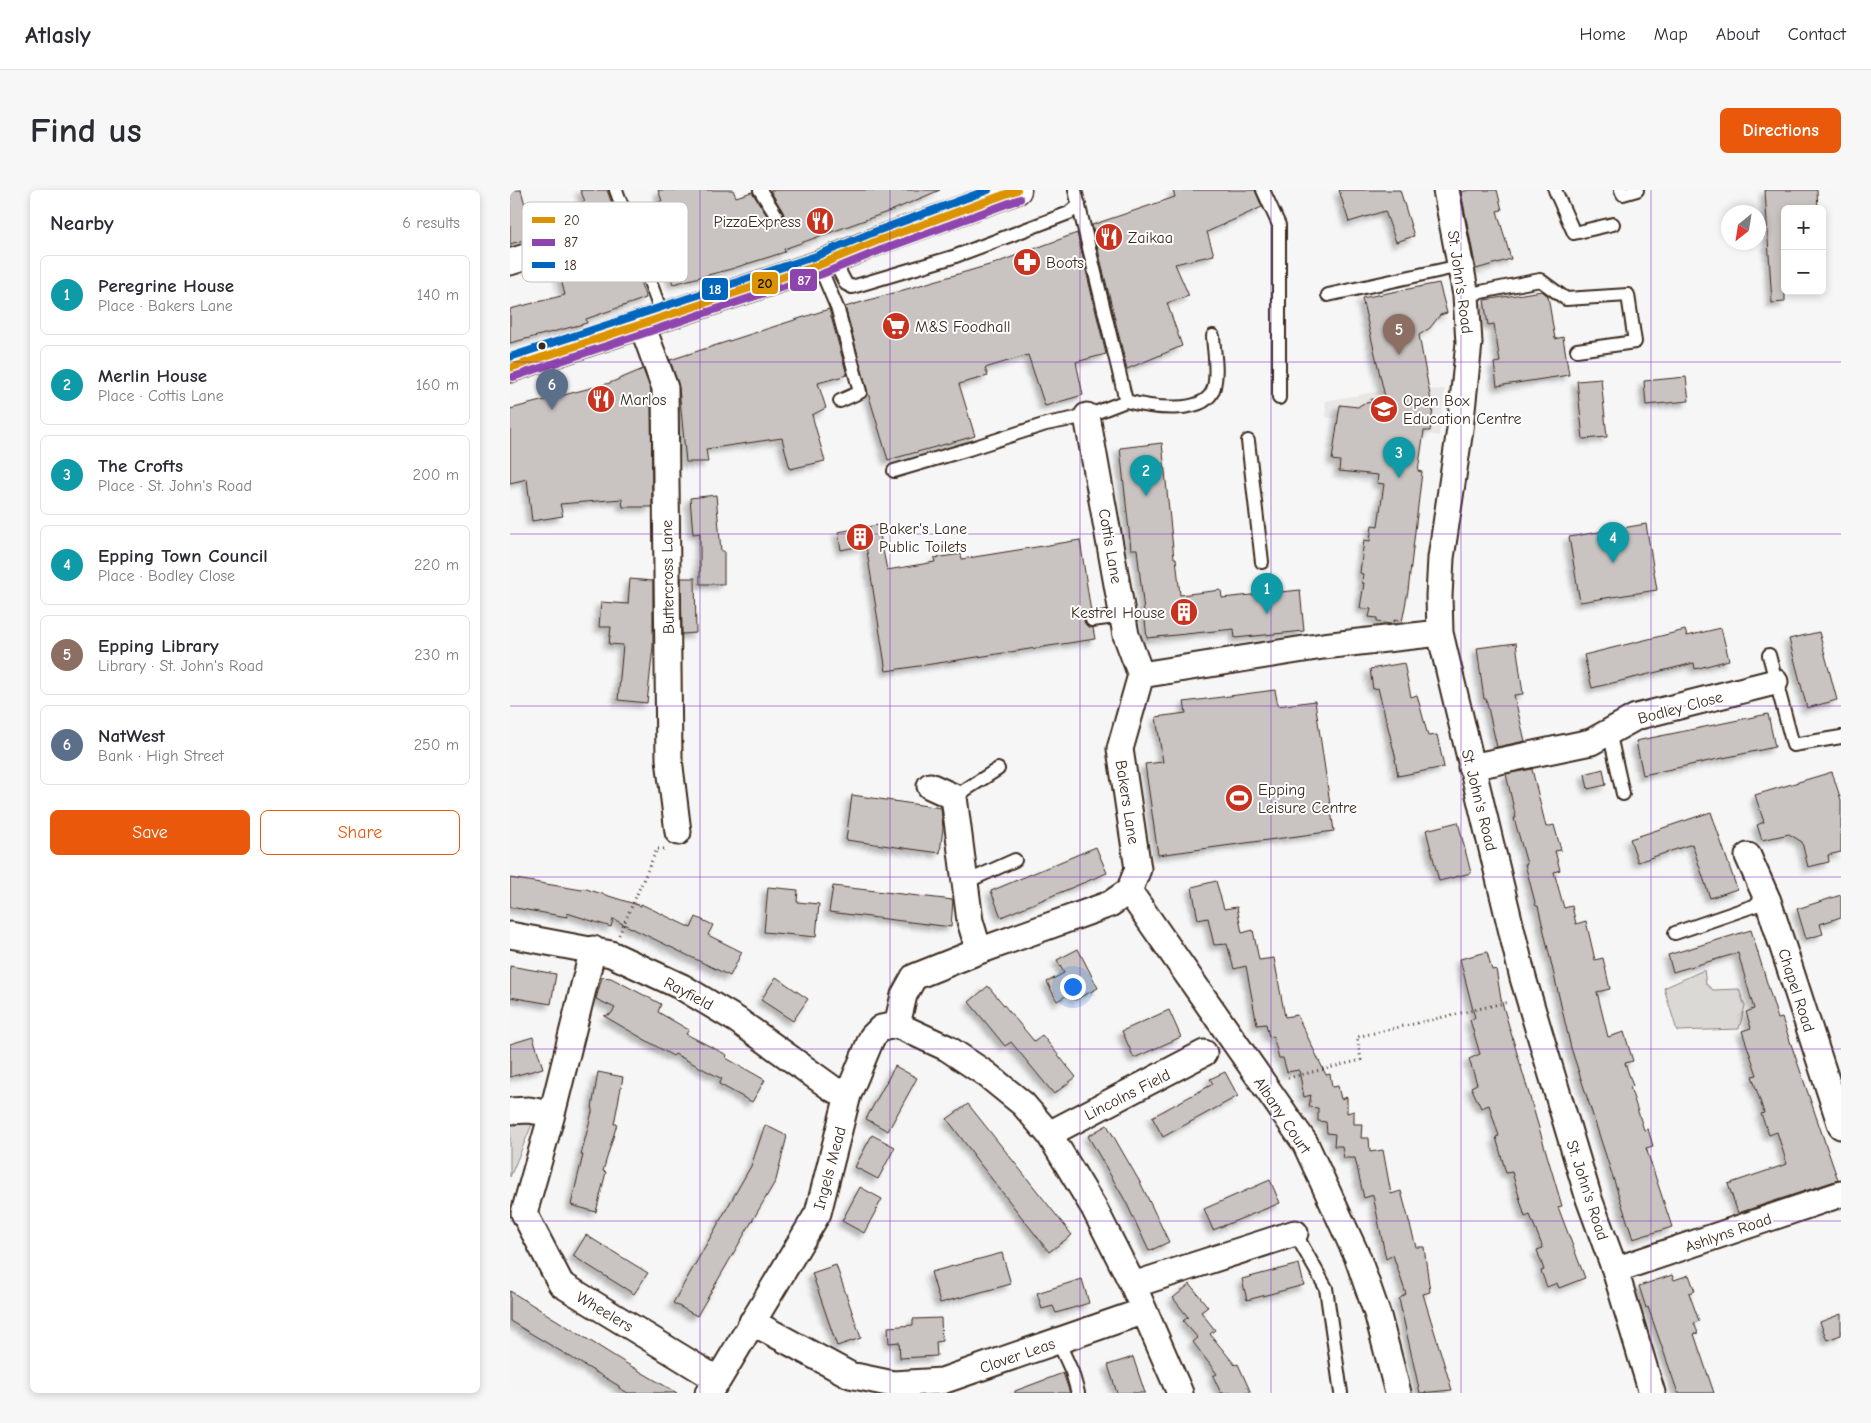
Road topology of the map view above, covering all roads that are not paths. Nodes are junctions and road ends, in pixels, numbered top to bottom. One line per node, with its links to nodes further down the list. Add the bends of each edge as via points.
1 (760, 190): 10 (lane)
2 (1017, 190): 14 (main road)
3 (1075, 190): 9 (lane)
4 (1262, 190): 23 (lane, via 1279,225)
5 (1446, 190): 15 (street, St. John's Road)
6 (1555, 190): 11 (lane, via 1574,233)
7 (1621, 190): 8 (lane, via 1623,194)
8 (1637, 190)
9 (1079, 204): 14 (lane, via 1070,213 953,257 852,287); 25 (lane)
10 (776, 215)
11 (1613, 224)
12 (522, 258): 13 (street)
13 (510, 262)
14 (826, 262): 19 (main road); 24 (lane, via 860,392)
15 (1460, 266): 17 (lane); 18 (street, St. John's Road)
16 (642, 282): 19 (lane)
17 (1328, 295)
18 (1466, 295): 21 (lane, via 1540,280 1566,299 1628,295 1635,342); 32 (street, St. John's Road, via 1469,344 1457,455 1441,558)
19 (653, 321): 22 (main road); 43 (street, Buttercross Lane, via 665,388 669,758)
20 (1213, 336): 25 (lane, via 1216,372 1214,387 1206,401 1163,407)
21 (1577, 350)
22 (510, 368)
23 (1279, 398)
24 (840, 400)
25 (1126, 402): 26 (lane)
26 (1087, 416): 28 (lane, via 1046,424); 30 (street, Cottis Lane)
27 (1248, 442): 29 (lane)
28 (894, 471)
29 (1262, 562)
30 (1123, 616): 31 (lane); 34 (street, Cottis Lane, via 1126,635)
31 (1092, 620)
32 (1440, 633): 34 (street, via 1323,646); 38 (street, St. John's Road)
33 (1769, 655): 35 (lane)
34 (1141, 675): 47 (street, Bakers Lane, via 1120,749 1138,869)
35 (1775, 682): 36 (street, Bodley Close, via 1636,717); 37 (lane, via 1793,745)
36 (1609, 731): 38 (street, Bodley Close, via 1590,742); 41 (lane)
37 (1841, 737)
38 (1471, 767): 63 (street, St. John's Road, via 1529,997 1589,1199)
39 (998, 769): 42 (lane)
40 (930, 786): 42 (street)
41 (1623, 794)
42 (954, 797): 46 (street)
43 (678, 832)
44 (1748, 856): 48 (street, Chapel Road)
45 (1016, 860): 46 (lane)
46 (966, 882): 51 (street, via 970,921)
47 (1128, 891): 51 (street, via 1110,904); 72 (street, Albany Court, via 1304,1143 1357,1256 1378,1316)
48 (1768, 901): 49 (lane); 58 (street, Chapel Road)
49 (1675, 933)
50 (510, 935): 52 (street, Rayfield)
51 (979, 951): 53 (street, via 914,977 904,995)
52 (602, 952): 55 (street, Rayfield, via 682,987 738,1020 833,1089); 57 (street, Wheelers)
53 (897, 1025): 55 (street, Ingels Mead, via 881,1028 872,1037); 59 (street, via 947,1048 986,1074 1023,1104)
54 (1204, 1054): 59 (street, Lincolns Field)
55 (848, 1095): 66 (street, Ingels Mead, via 818,1213)
56 (510, 1111): 57 (street)
57 (552, 1114): 61 (street, Wheelers)
58 (1841, 1126)
59 (1049, 1134): 64 (street, via 1094,1208)
60 (1841, 1194): 63 (street, Ashlyns Road)
61 (517, 1207): 68 (street, Wheelers, via 561,1284)
62 (1294, 1233): 64 (street); 71 (lane, via 1326,1288)
63 (1615, 1270): 73 (street, St. John's Road)
64 (1132, 1285): 65 (street)
65 (1144, 1311): 67 (street, Clover Leas); 70 (street)
66 (752, 1322): 67 (street, Clover Leas, via 850,1376 893,1384 942,1381); 68 (street, Ingels Mead)
67 (1058, 1341): 69 (lane)
68 (713, 1386)
69 (1078, 1393)
70 (1180, 1393)
71 (1342, 1393)
72 (1398, 1393)
73 (1652, 1393)

